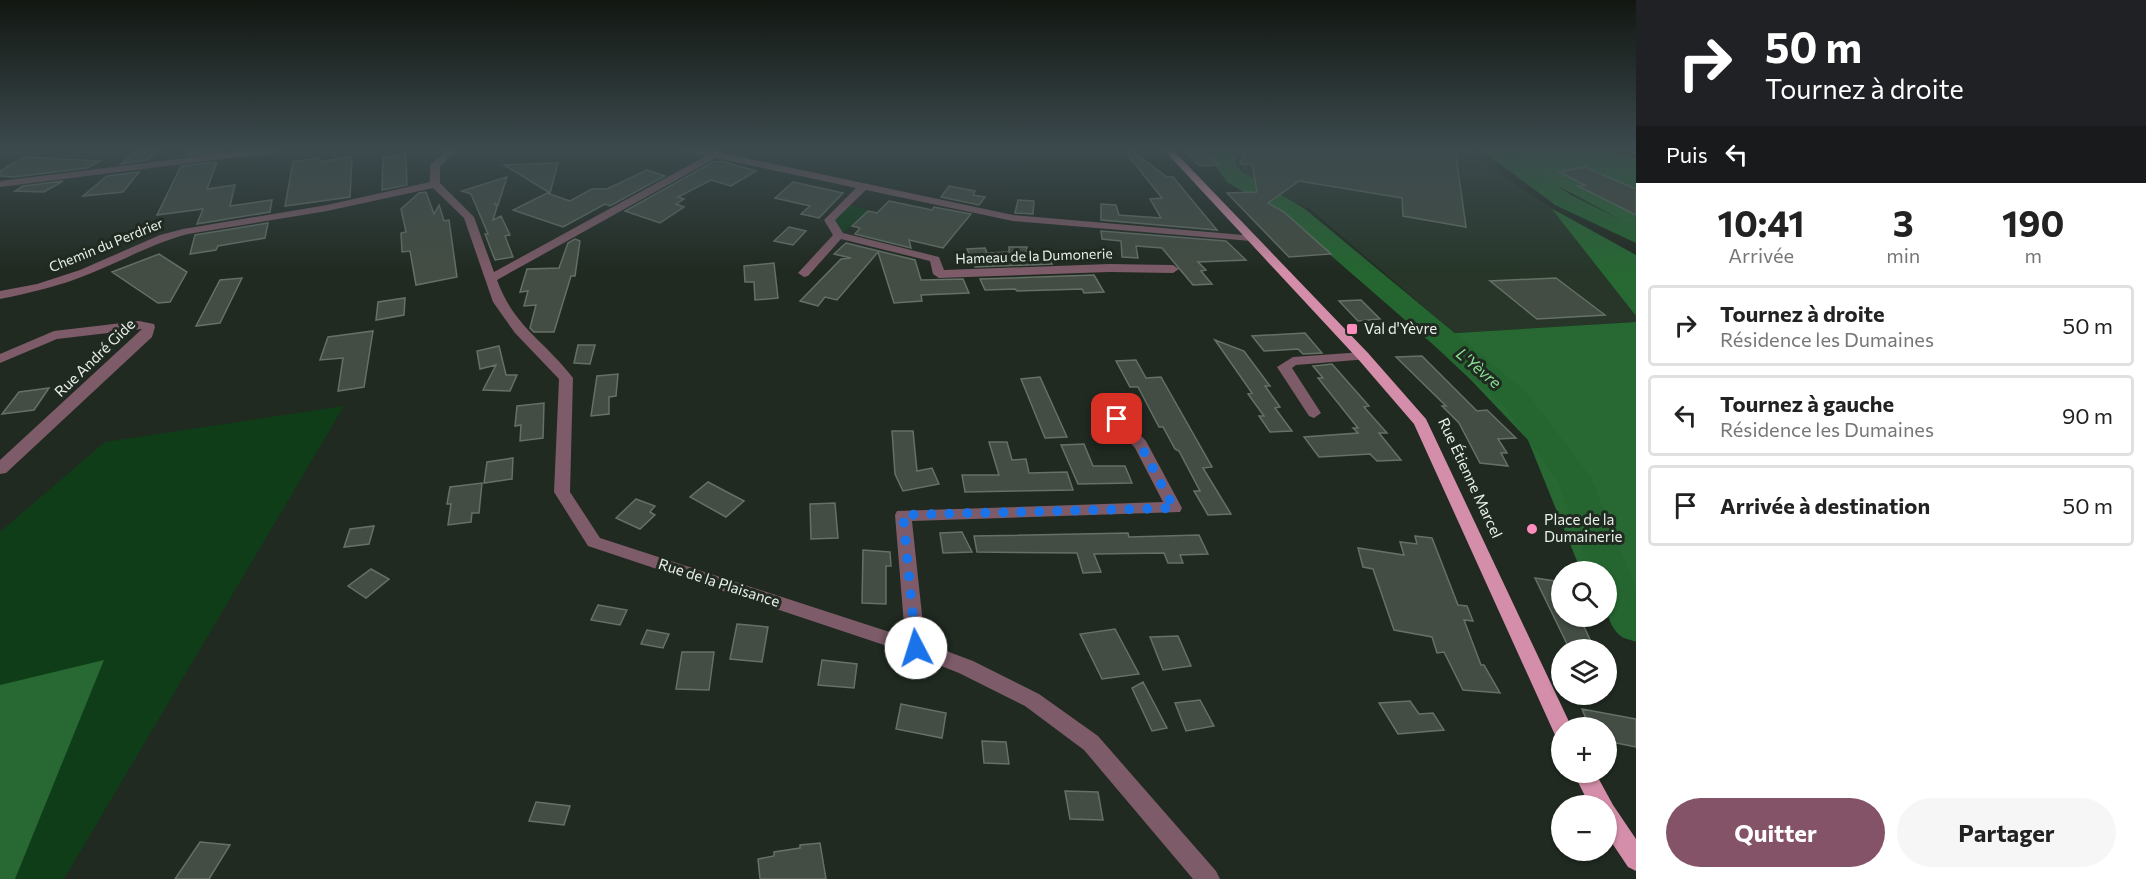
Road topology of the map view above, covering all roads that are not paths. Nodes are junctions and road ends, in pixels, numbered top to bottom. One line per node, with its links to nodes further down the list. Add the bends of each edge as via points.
1 (408, 190): 12 (street, Chemin du Perdrier, via 187,231 84,272)
2 (441, 190): 11 (street, Rue de la Plaisance, via 469,217)
3 (650, 190): 11 (street)
4 (860, 190): 7 (street, via 829,220)
5 (878, 190): 8 (street, via 1013,218)
6 (1206, 190): 8 (main road, Rue Étienne Marcel)
7 (839, 235): 9 (street, Hameau de la Dumonerie, via 934,259 939,274); 10 (street)
8 (1251, 238): 13 (main road, Rue Étienne Marcel)
9 (1173, 269)
10 (804, 273)
11 (492, 278): 18 (street, Rue de la Plaisance, via 499,302 566,378 562,492 594,542)
12 (0, 296)
13 (1363, 356): 15 (street, via 1293,361 1284,367); 19 (main road, Rue Étienne Marcel, via 1407,404 1426,432)
14 (0, 359): 17 (street, Rue André Gide, via 54,335 149,327 147,334)
15 (1314, 413)
16 (1117, 419): 18 (street, via 1141,446 1174,508 903,515)
17 (0, 469)
18 (916, 648): 22 (street, Rue de la Plaisance, via 966,667 1032,700 1091,743)
19 (1557, 717)
20 (1617, 830): 21 (main road)
21 (1636, 859)
22 (1208, 879)

